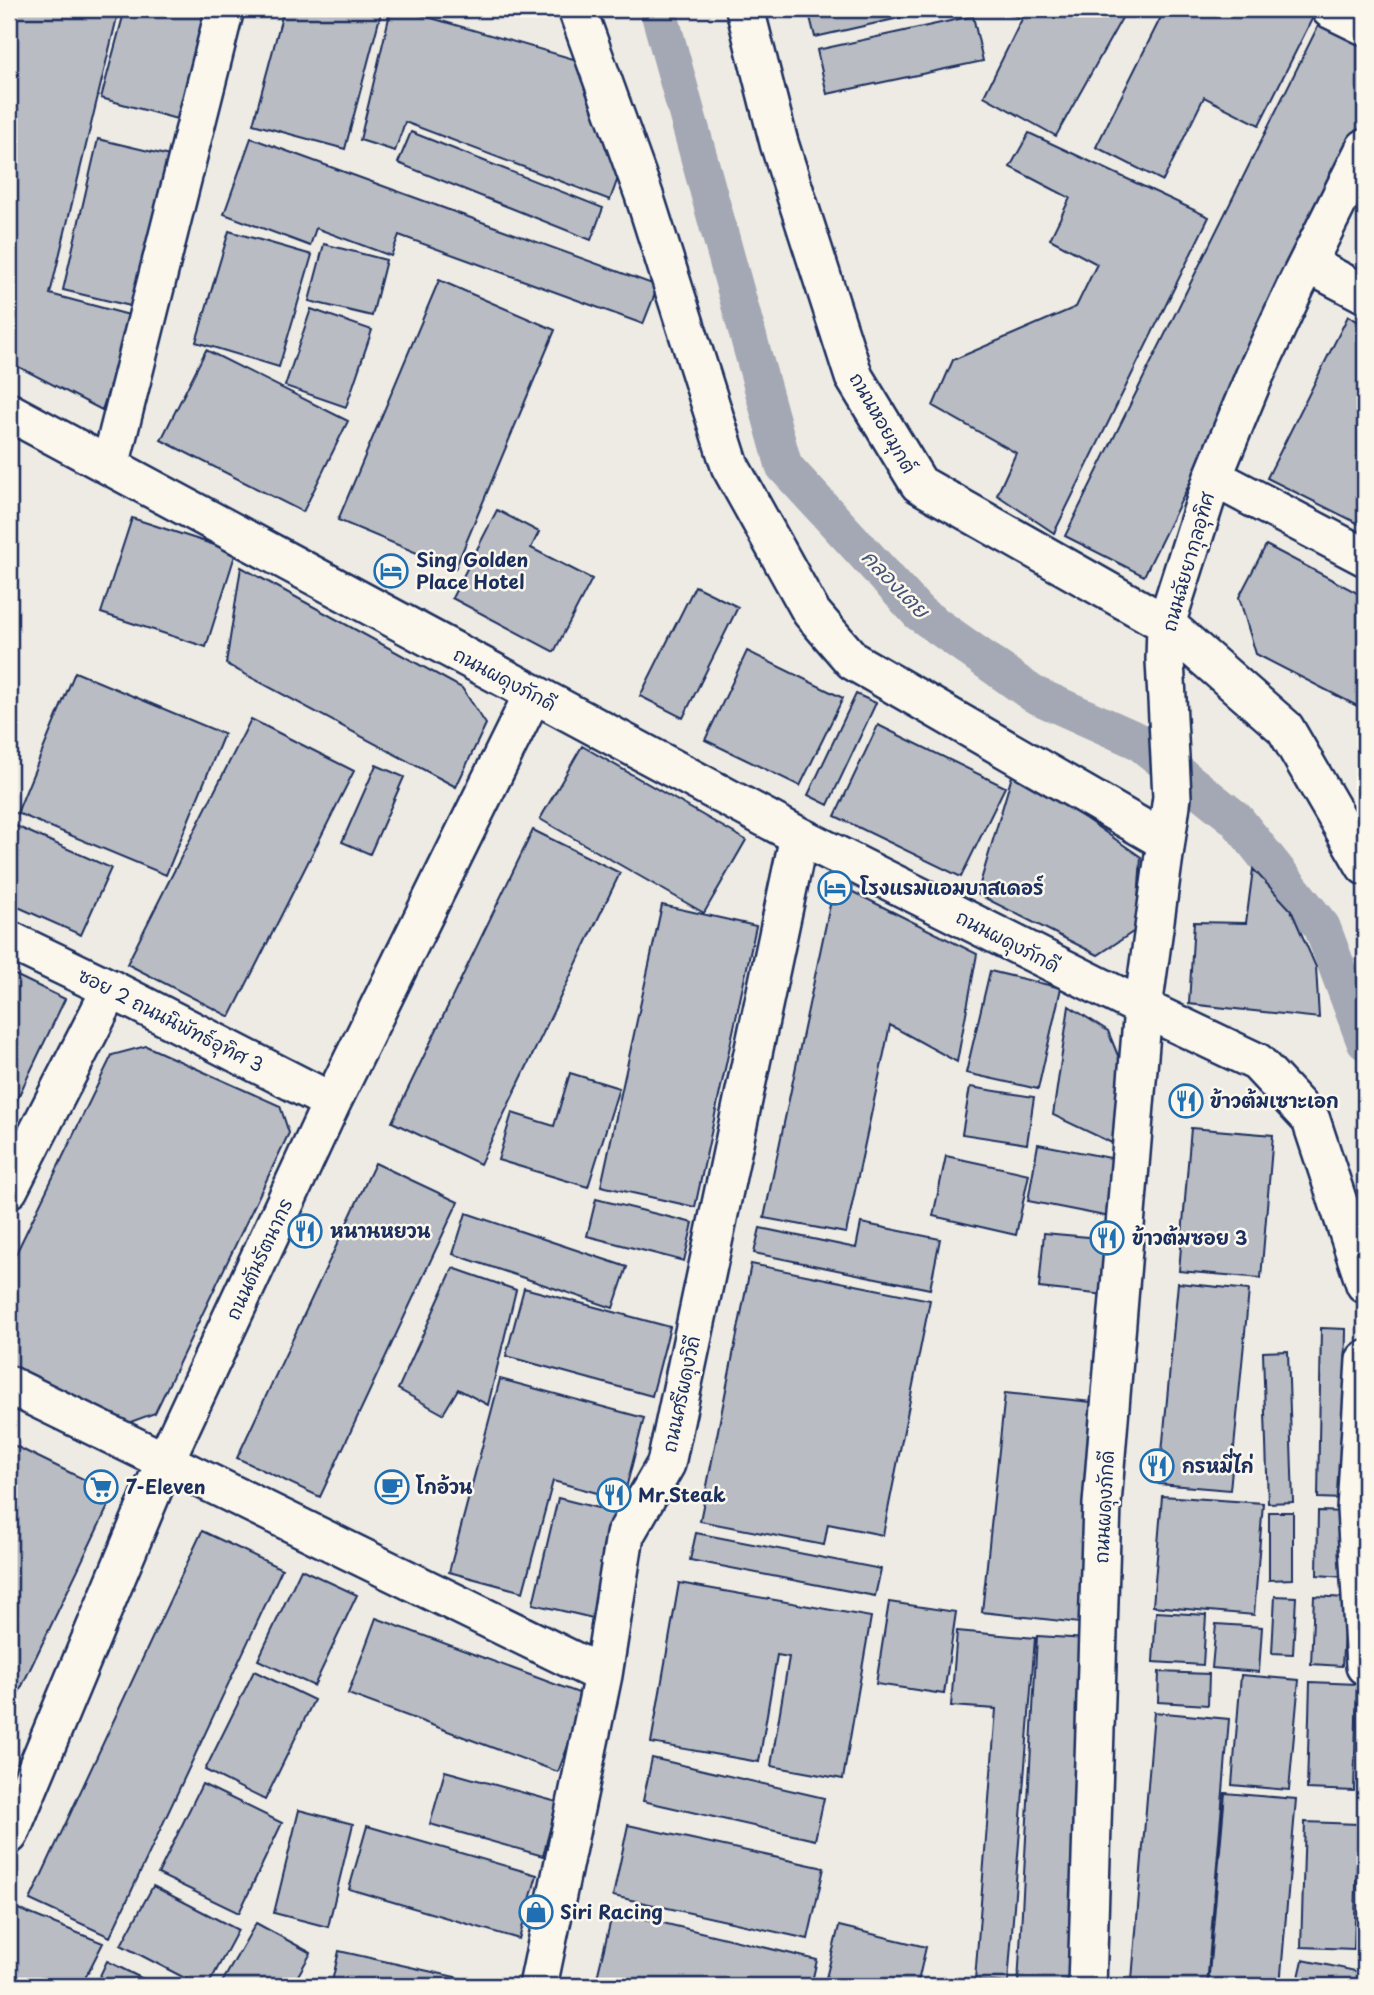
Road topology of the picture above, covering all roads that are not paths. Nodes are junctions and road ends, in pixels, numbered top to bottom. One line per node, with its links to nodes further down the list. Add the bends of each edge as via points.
1 (225, 9): 10 (street)
2 (577, 9): 16 (street, via 644,195 730,466 811,612 853,661)
3 (745, 9): 13 (street, ถนนหอยมุกต์, via 779,143 854,377 919,484)
4 (1330, 9): 5 (street)
5 (1365, 26)
6 (1365, 148): 7 (street, ถนนฉัยยากุลอุทิศ)
7 (1307, 264): 8 (street); 11 (street, ถนนฉัยยากุลอุทิศ)
8 (1365, 294)
9 (9, 412): 10 (street, ถนนผดุงภักดี)
10 (110, 466): 14 (street, ถนนผดุงภักดี)
11 (1213, 477): 12 (street); 13 (street, ถนนฉัยยากุลอุทิศ)
12 (1365, 557)
13 (1166, 624): 16 (street, ถนนฉัยยากุลอุทิศ, via 1171,797); 17 (street, ถนนหอยมุกต์, via 1285,728)
14 (533, 694): 15 (street, ถนนผดุงภักดี); 21 (street, ถนนตันรัตนากร)
15 (799, 836): 20 (street, ถนนผดุงภักดี); 28 (street, ถนนศรีผดุงวิถี, via 666,1464 625,1535)
16 (1166, 841): 20 (street, ถนนฉัยยากุลอุทิศ)
17 (1365, 866)
18 (9, 940): 19 (street, ซอย 2 ถนนนิพัทธ์อุทิศ 3)
19 (111, 989): 21 (street, ซอย 2 ถนนนิพัทธ์อุทิศ 3); 22 (street)
20 (1143, 1008): 23 (street, via 1257,1062 1311,1120); 31 (street, ถนนผดุงภักดี, via 1102,1504)
21 (332, 1102): 26 (street, ถนนตันรัตนากร)
22 (9, 1189)
23 (1365, 1284)
24 (1365, 1360): 27 (street, via 1356,1509)
25 (9, 1385): 26 (street)
26 (165, 1461): 28 (street); 29 (street, ถนนตันรัตนากร)
27 (1365, 1666)
28 (603, 1675): 30 (street, ถนนศรีผดุงวิถี)
29 (9, 1835)
30 (538, 1986)
31 (1087, 1986)

